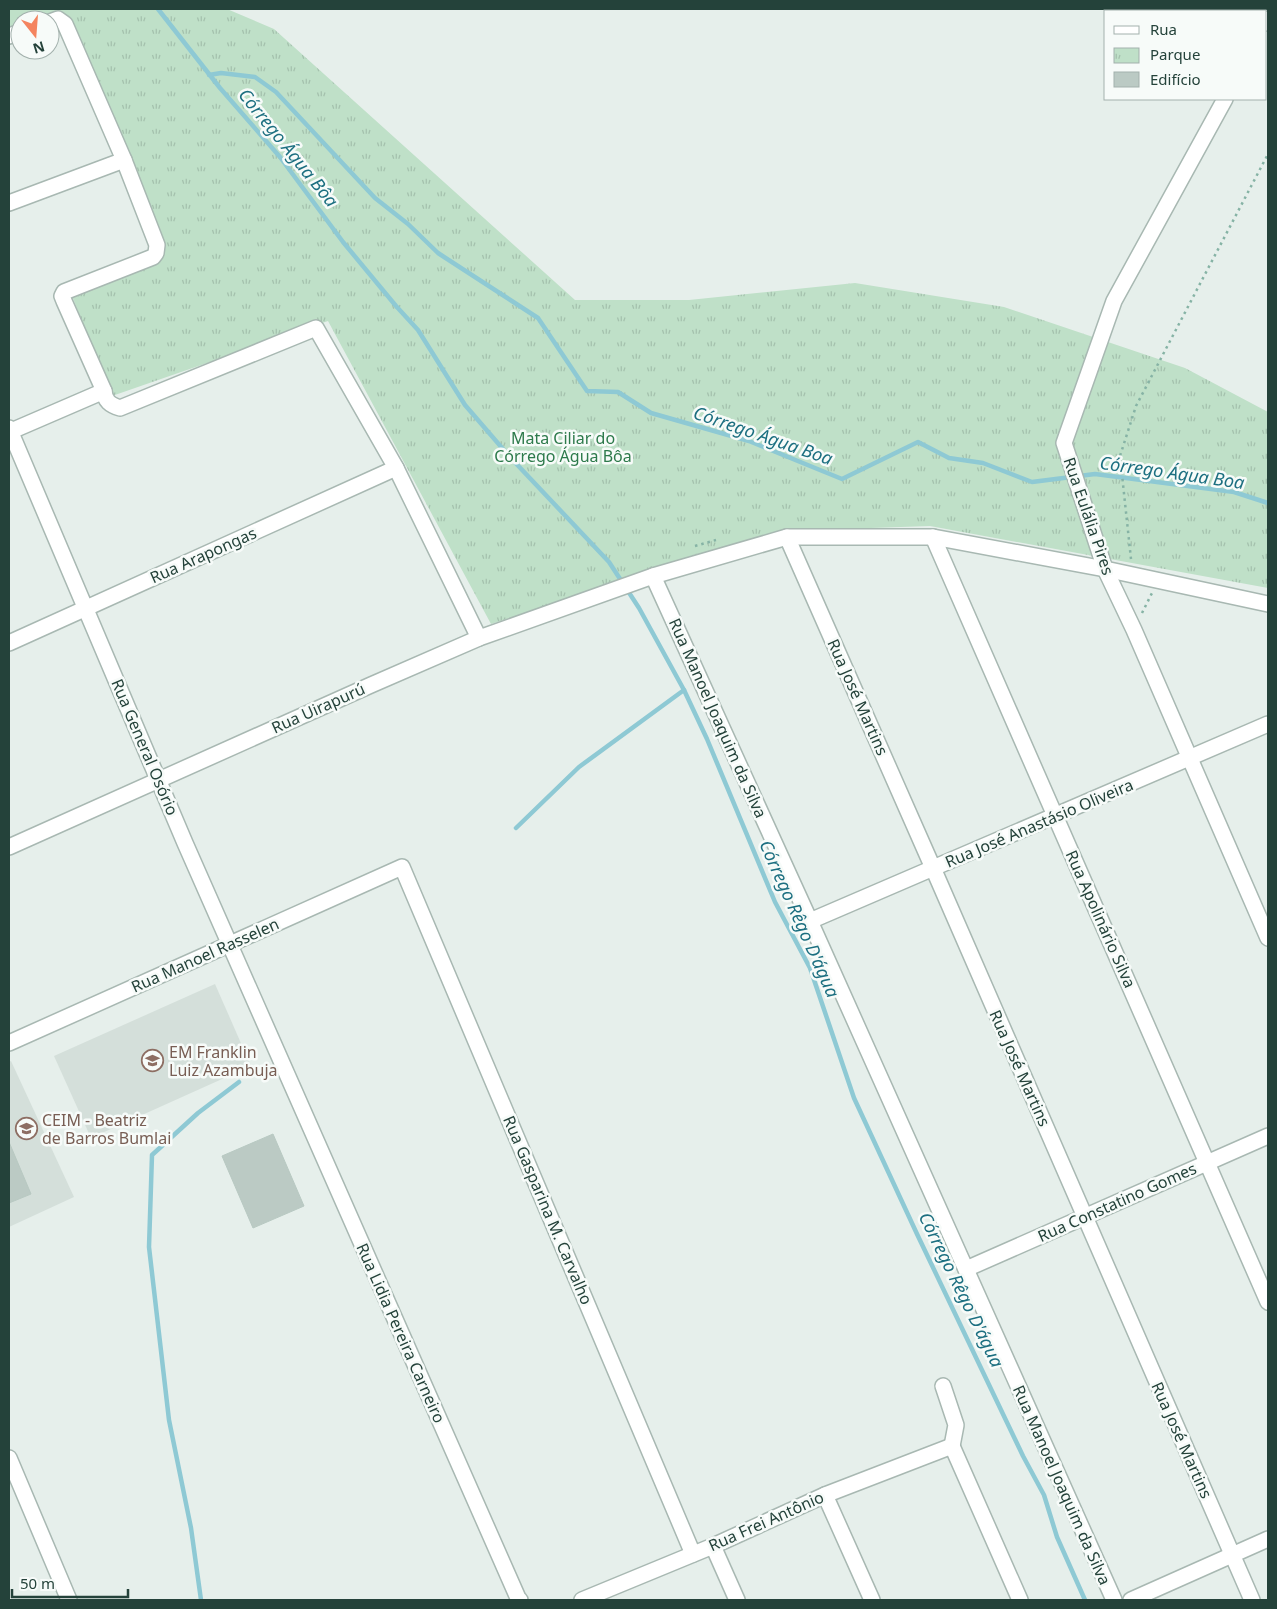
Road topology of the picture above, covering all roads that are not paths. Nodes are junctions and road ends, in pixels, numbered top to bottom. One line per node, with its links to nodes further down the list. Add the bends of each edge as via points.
1 (60, 20): 3 (street, via 65,24)
2 (1223, 100): 10 (street, Rua Eulália Pires, via 1114,301 1064,443)
3 (124, 160): 4 (street); 5 (street, via 157,245 156,253 153,257 64,292 62,296)
4 (9, 203)
5 (104, 391): 6 (street); 7 (street, via 105,399 120,408 316,328)
6 (9, 430): 13 (street, Rua General Osório)
7 (398, 470): 13 (street, Rua Arapongas); 14 (street)
8 (787, 537): 9 (street, Rua Uirapurú); 11 (street, Rua Uirapurú); 22 (street, Rua José Martins)
9 (933, 537): 10 (street, Rua Uirapurú); 19 (street, Rua Apolinário Silva)
10 (1105, 569): 12 (street, Rua Uirapurú); 17 (street, Rua Eulália Pires)
11 (653, 576): 14 (street, Rua Uirapurú); 23 (street, Rua Manoel Joaquim da Silva)
12 (1268, 604)
13 (86, 608): 15 (street, Rua Arapongas); 18 (street, Rua General Osório)
14 (479, 638): 18 (street, Rua Uirapurú)
15 (9, 642)
16 (1268, 724): 17 (street, Rua José Anastásio Oliveira)
17 (1189, 758): 19 (street, Rua José Anastásio Oliveira); 24 (street, Rua Eulália Pires)
18 (159, 780): 20 (street, Rua Uirapurú); 25 (street, Rua General Osório)
19 (1055, 816): 22 (street, Rua José Anastásio Oliveira); 29 (street, Rua Apolinário Silva)
20 (9, 847)
21 (402, 867): 25 (street, Rua Manoel Rasselen); 39 (street, Rua Gasparina M. Carvalho)
22 (933, 868): 23 (street, Rua José Anastásio Oliveira); 30 (street, Rua José Martins)
23 (810, 921): 31 (street, Rua Manoel Joaquim da Silva)
24 (1268, 938)
25 (229, 944): 26 (street, Rua Manoel Rasselen); 27 (street, Rua General Osório)
26 (9, 1043)
27 (282, 1065): 42 (street, Rua Lidia Pereira Carneiro)
28 (1268, 1136): 29 (street, Rua Constatino Gomes)
29 (1207, 1163): 30 (street, Rua Constatino Gomes); 32 (street, Rua Apolinário Silva)
30 (1085, 1216): 31 (street, Rua Constatino Gomes); 40 (street, Rua José Martins)
31 (966, 1269): 47 (street, Rua Manoel Joaquim da Silva)
32 (1268, 1302)
33 (943, 1386): 34 (street, via 956,1425)
34 (952, 1446): 36 (street, Rua Frei Antônio); 46 (street)
35 (9, 1458): 41 (street)
36 (825, 1495): 38 (street, Rua Frei Antônio); 45 (street)
37 (1268, 1539): 40 (street)
38 (713, 1546): 39 (street, Rua Frei Antônio); 44 (street)
39 (693, 1554): 43 (street, Rua Frei Antônio)
40 (1232, 1555): 48 (street); 49 (street, Rua José Martins)
41 (69, 1600)
42 (520, 1600)
43 (582, 1600)
44 (737, 1600)
45 (872, 1600)
46 (1020, 1600)
47 (1114, 1600)
48 (1131, 1600)
49 (1252, 1600)

